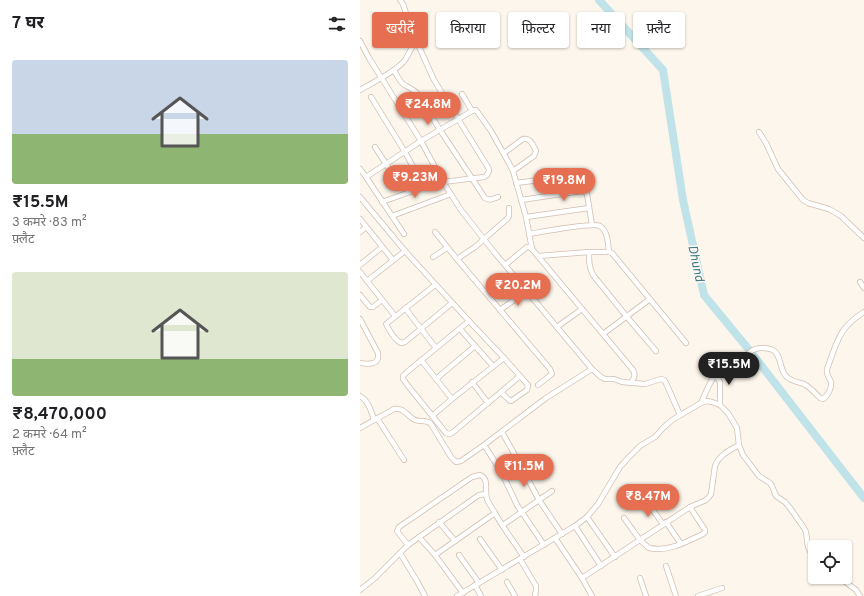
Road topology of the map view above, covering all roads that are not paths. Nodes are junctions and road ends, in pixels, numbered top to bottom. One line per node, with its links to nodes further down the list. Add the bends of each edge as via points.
1 (400, 0): 2 (street)
2 (406, 12)
3 (360, 41): 7 (street)
4 (412, 48): 6 (street, via 405,60)
5 (420, 48): 12 (street, via 434,80)
6 (394, 70): 7 (street); 13 (street, via 401,81 417,93)
7 (382, 77): 8 (street); 15 (street)
8 (360, 90)
9 (462, 94): 11 (street)
10 (371, 97): 17 (street)
11 (472, 111): 12 (street); 18 (street, via 478,112)
12 (458, 119): 13 (street); 24 (street, via 489,171 487,176)
13 (440, 130): 15 (street); 24 (street)
14 (760, 132): 44 (street, via 778,169 803,200 841,216)
15 (421, 141): 17 (street); 25 (street)
16 (375, 148): 19 (street)
17 (404, 152): 19 (street); 28 (street)
18 (504, 153): 21 (street); 21 (street, via 526,138 535,148 534,156)
19 (386, 164): 23 (street); 27 (street, via 397,181)
20 (360, 169): 23 (street)
21 (513, 171): 26 (street)
22 (586, 174): 26 (street)
23 (366, 177): 33 (street)
24 (472, 178): 25 (street); 31 (street, via 485,198 491,200)
25 (444, 182): 28 (street); 29 (street)
26 (516, 183): 32 (street)
27 (393, 187)
28 (424, 187): 33 (street)
29 (451, 194): 36 (street); 48 (street)
30 (360, 197): 52 (street)
31 (498, 197)
32 (521, 200): 35 (street, via 582,191 587,194); 37 (street)
33 (382, 202): 36 (street)
34 (509, 208): 48 (street, via 507,220)
35 (589, 208): 37 (street); 39 (street)
36 (392, 216): 45 (street)
37 (526, 217): 46 (street)
38 (360, 220): 40 (street)
39 (592, 225): 46 (street); 54 (street, via 604,230)
40 (366, 227): 42 (street); 49 (street)
41 (864, 230): 44 (street)
42 (360, 232)
43 (435, 232): 50 (street)
44 (859, 233): 47 (street)
45 (404, 234)
46 (529, 234): 51 (street)
47 (864, 238)
48 (484, 239): 57 (street); 60 (street)
49 (382, 247): 58 (street); 59 (street)
50 (447, 248): 56 (street); 57 (street)
51 (532, 249): 55 (street); 60 (street, via 527,247)
52 (405, 251): 58 (street); 64 (street)
53 (589, 252): 54 (street); 55 (street); 76 (street, via 589,265 593,275)
54 (609, 252): 68 (street, via 615,255)
55 (538, 256): 72 (street)
56 (433, 257)
57 (457, 259): 73 (street)
58 (393, 260): 62 (street)
59 (360, 265)
60 (505, 265): 66 (street)
61 (360, 272): 62 (street)
62 (367, 281): 69 (street)
63 (860, 282): 65 (street)
64 (435, 284): 70 (street); 71 (street)
65 (864, 288)
66 (527, 291): 73 (street); 79 (street)
67 (360, 295): 69 (street, via 370,307)
68 (650, 299): 76 (street); 83 (street)
69 (382, 300): 75 (street)
70 (452, 303): 78 (street); 80 (street)
71 (405, 308): 75 (street); 80 (street)
72 (582, 309): 79 (street); 82 (street)
73 (500, 310): 97 (street, via 552,372 550,377)
74 (864, 312): 92 (street, via 847,325 837,341 827,373 831,385 823,399 807,386 786,377 773,350 754,349 739,361 727,364)
75 (395, 316): 80 (street, via 386,324 398,342 405,342)
76 (627, 317): 82 (street); 86 (street)
77 (360, 319): 89 (street, via 379,357 373,363)
78 (469, 321): 81 (street); 87 (street)
79 (557, 327): 91 (street)
80 (420, 329): 85 (street)
81 (460, 329): 84 (street); 85 (street)
82 (603, 334): 96 (street, via 635,373)
83 (686, 343)
84 (475, 346): 90 (street); 94 (street)
85 (436, 348): 88 (street)
86 (656, 351)
87 (504, 358): 90 (street); 93 (street)
88 (421, 360): 94 (street); 105 (street, via 404,374 403,379)
89 (360, 363)
90 (493, 366): 95 (street)
91 (592, 368): 96 (street, via 605,379); 108 (street, via 546,398)
92 (715, 374): 102 (street); 103 (street, via 720,382)
93 (520, 376): 98 (street); 98 (street, via 528,386 526,390 511,401)
94 (436, 379): 100 (street)
95 (472, 382): 100 (street); 101 (street)
96 (631, 383): 104 (street, via 645,384 664,380)
97 (538, 385)
98 (501, 392): 101 (street)
99 (360, 396): 106 (street, via 366,400)
100 (452, 399): 105 (street)
101 (488, 403): 105 (street, via 449,434)
102 (701, 403): 103 (street, via 707,401); 104 (street)
103 (720, 405): 110 (street, via 737,428)
104 (680, 415): 119 (street, via 624,462 606,493)
105 (432, 416)
106 (376, 419): 107 (street); 109 (street, via 398,408 416,421 429,422 456,462); 111 (street)
107 (360, 428)
108 (502, 432): 109 (street); 114 (street)
109 (484, 445): 117 (street, via 501,471)
110 (739, 445): 116 (street, via 717,462 709,497); 134 (street, via 746,460 759,476 770,483 776,496 787,504 804,528)
111 (404, 460)
112 (552, 491): 114 (street)
113 (486, 494): 118 (street); 121 (street, via 479,495); 132 (street, via 484,477 480,474 472,477 399,527 397,531)
114 (539, 500): 117 (street); 125 (street)
115 (647, 502): 122 (street)
116 (690, 507): 122 (street); 131 (street, via 705,532)
117 (521, 512): 123 (street); 133 (street)
118 (495, 513): 123 (street); 130 (street)
119 (587, 517): 124 (street); 138 (street)
120 (624, 518): 129 (street)
121 (440, 522): 126 (street); 130 (street)
122 (664, 523): 129 (street); 131 (street)
123 (503, 525): 139 (street)
124 (575, 526): 125 (street); 140 (street)
125 (562, 534): 127 (street)
126 (419, 537): 132 (street); 136 (street)
127 (555, 538): 133 (street); 143 (street)
128 (480, 539): 142 (street)
129 (640, 540): 131 (street, via 652,549 671,548); 138 (street)
130 (455, 541): 136 (street)
131 (682, 544)
132 (408, 545): 135 (street)
133 (544, 545): 139 (street)
134 (808, 547)
135 (400, 553): 149 (street, via 374,580); 152 (street)
136 (435, 555): 150 (street)
137 (459, 555): 146 (street)
138 (615, 557): 140 (street)
139 (522, 558): 142 (street); 156 (street, via 536,586)
140 (601, 566): 143 (street)
141 (666, 566): 159 (street)
142 (502, 570): 146 (street)
143 (582, 578): 157 (street)
144 (640, 578): 158 (street)
145 (507, 582): 155 (street)
146 (477, 584): 150 (street); 154 (street)
147 (848, 584): 161 (street)
148 (722, 588): 151 (street)
149 (360, 590)
150 (463, 593): 153 (street)
151 (707, 595): 160 (street)
152 (425, 596)
153 (457, 596)
154 (481, 596)
155 (515, 596)
156 (535, 596)
157 (590, 596)
158 (646, 596)
159 (676, 596)
160 (698, 596)
161 (860, 596)

